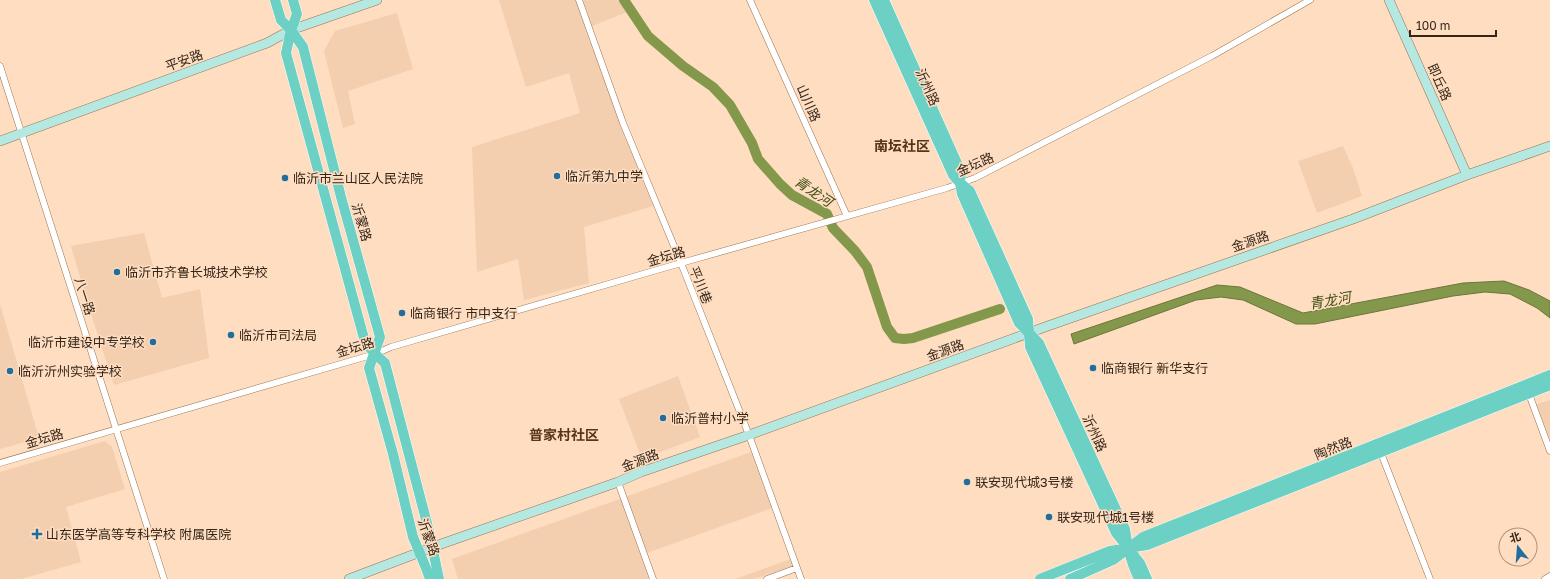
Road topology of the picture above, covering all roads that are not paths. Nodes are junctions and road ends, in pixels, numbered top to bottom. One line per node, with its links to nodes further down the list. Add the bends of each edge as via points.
1 (275, 0): 10 (main road, 沂蒙路, via 281,20)
2 (293, 0): 10 (main road, 沂蒙路, via 297,14)
3 (377, 0): 10 (street, 平安路)
4 (579, 0): 18 (street, 平川巷, via 623,123)
5 (750, 0): 17 (street, 山川路)
6 (874, 0): 16 (main road, 沂州路, via 952,175)
7 (884, 0): 16 (main road, 沂州路, via 961,172)
8 (1310, 0): 16 (street, 金坛路, via 1212,56 975,178)
9 (1389, 0): 15 (street, 即丘路)
10 (291, 30): 12 (street, 平安路, via 267,43); 20 (main road, 沂蒙路, via 303,47 380,337); 20 (main road, 沂蒙路, via 286,52 365,342)
11 (0, 66): 12 (street, 八一路)
12 (22, 134): 13 (street, 平安路); 24 (street, 八一路)
13 (0, 141)
14 (1550, 146): 15 (street, 金源路)
15 (1467, 176): 19 (street, 金源路, via 1353,219)
16 (960, 183): 17 (street, 金坛路); 19 (main road, 沂州路, via 962,194 1019,323)
17 (847, 216): 18 (street, 金坛路)
18 (681, 263): 20 (street, 金坛路, via 391,346); 26 (street, 平川巷)
19 (1029, 333): 26 (street, 金源路); 35 (main road, 沂州路, via 1039,343 1125,529)
20 (375, 354): 24 (street, 金坛路); 34 (main road, 沂蒙路, via 385,363); 36 (main road, 沂蒙路, via 369,368)
21 (1550, 375): 25 (main road, 陶然路)
22 (1550, 385): 23 (main road, 陶然路)
23 (1529, 394): 27 (main road, 陶然路); 28 (street)
24 (115, 429): 31 (street, 金坛路); 40 (street, 八一路)
25 (1415, 429): 27 (main road, via 1391,443); 29 (main road, 陶然路)
26 (749, 435): 33 (street, 金源路); 38 (street, 平川巷)
27 (1400, 446): 30 (main road, 陶然路)
28 (1550, 451)
29 (1358, 452): 32 (main road, via 1367,454); 35 (main road, 陶然路, via 1143,537)
30 (1381, 453): 32 (main road, 陶然路); 53 (street)
31 (0, 463)
32 (1336, 471): 35 (main road, 陶然路, via 1147,545)
33 (618, 482): 34 (street, 金源路); 46 (street)
34 (432, 548): 36 (street, 金源路); 37 (main road, 沂蒙路)
35 (1127, 549): 49 (main road, 陶然路, via 1110,551); 50 (main road, 陶然路, via 1113,560); 51 (main road, 沂州路); 52 (main road, via 1140,563)
36 (419, 553): 37 (main road, 沂蒙路); 41 (street, 金源路)
37 (431, 566): 42 (street); 43 (main road); 44 (main road); 45 (street)
38 (797, 568): 47 (street); 48 (street, 平川巷)
39 (1550, 576): 54 (street)
40 (164, 579)
41 (349, 579)
42 (424, 579)
43 (430, 579)
44 (439, 579)
45 (446, 579)
46 (653, 579)
47 (767, 579)
48 (801, 579)
49 (1040, 579)
50 (1070, 579)
51 (1139, 579)
52 (1147, 579)
53 (1430, 579)
54 (1546, 579)

